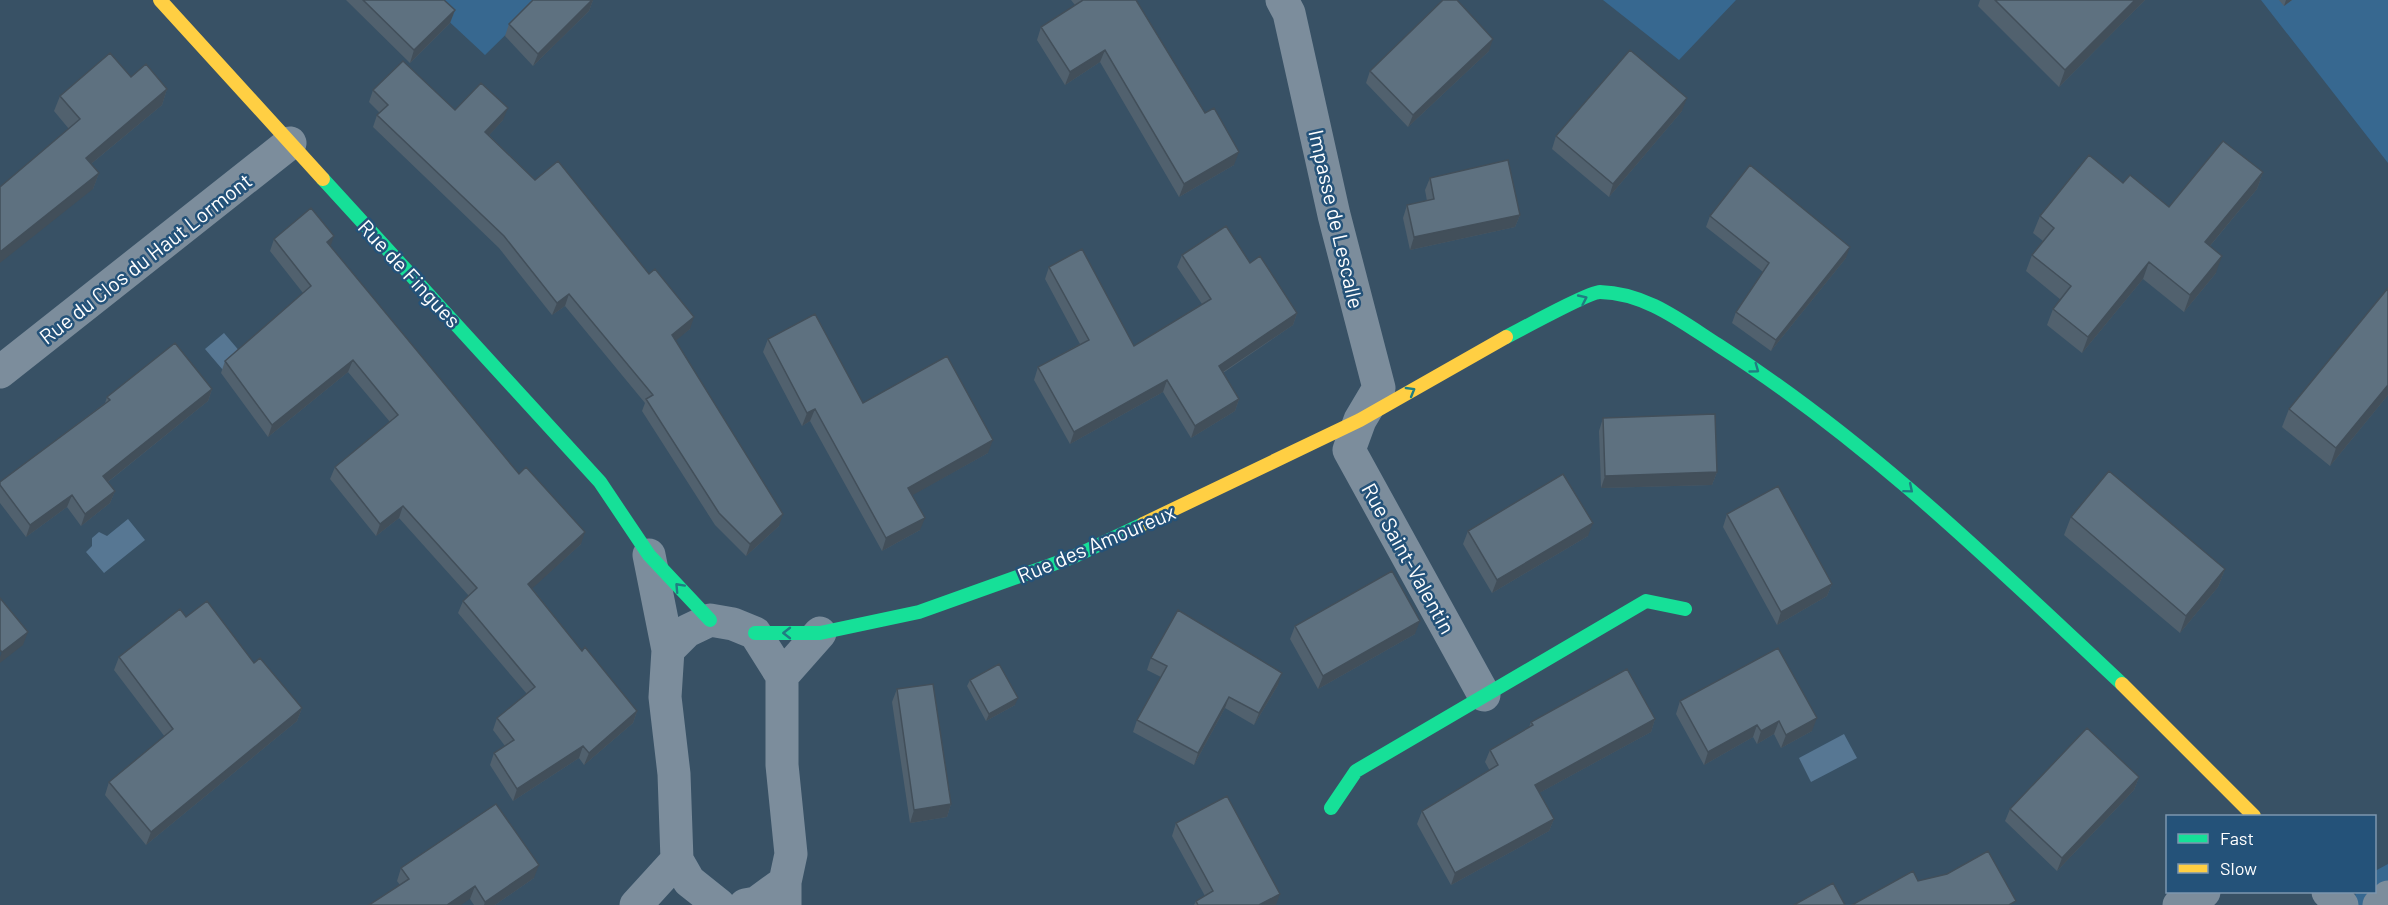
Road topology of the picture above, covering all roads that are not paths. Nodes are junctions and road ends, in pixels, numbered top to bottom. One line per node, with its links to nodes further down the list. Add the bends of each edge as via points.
1 (160, 0): 3 (street, Rue de Fingues)
2 (1294, 4): 5 (street, Impasse de Lescalle, via 1334,215 1379,388)
3 (290, 143): 4 (street, Rue du Clos du Haut Lormont); 6 (street, Rue de Fingues, via 600,482)
4 (0, 372)
5 (1360, 420): 10 (street, Rue des Amoureux, via 1074,557 919,612); 13 (street, Rue Saint-Valentin, via 1349,450); 15 (street, Rue des Amoureux, one-way to 15, via 1528,325 1598,292 1652,303 1748,364 1845,436 1954,527 2141,701)
6 (649, 555): 8 (street, Rue de Fingues, one-way to 6); 11 (street, Rue de Fingues)
7 (1685, 609): 13 (street, via 1646,601)
8 (710, 620): 9 (street); 11 (street, via 687,631)
9 (754, 633): 10 (street, Rue des Amoureux, one-way to 9); 12 (street)
10 (820, 633): 12 (street)
11 (668, 650): 16 (street, Rue de Fingues, via 665,696 674,774)
12 (782, 676): 17 (street, via 782,765 791,854)
13 (1484, 694): 14 (street, via 1356,771)
14 (1331, 808)
15 (2253, 815)
16 (677, 860): 21 (street); 22 (street)
17 (785, 893): 23 (street)
18 (2200, 893): 24 (street)
19 (2330, 893): 25 (street)
20 (2388, 897): 26 (street)
21 (708, 903)
22 (636, 905)
23 (745, 905)
24 (2179, 905)
25 (2342, 905)
26 (2379, 905)

